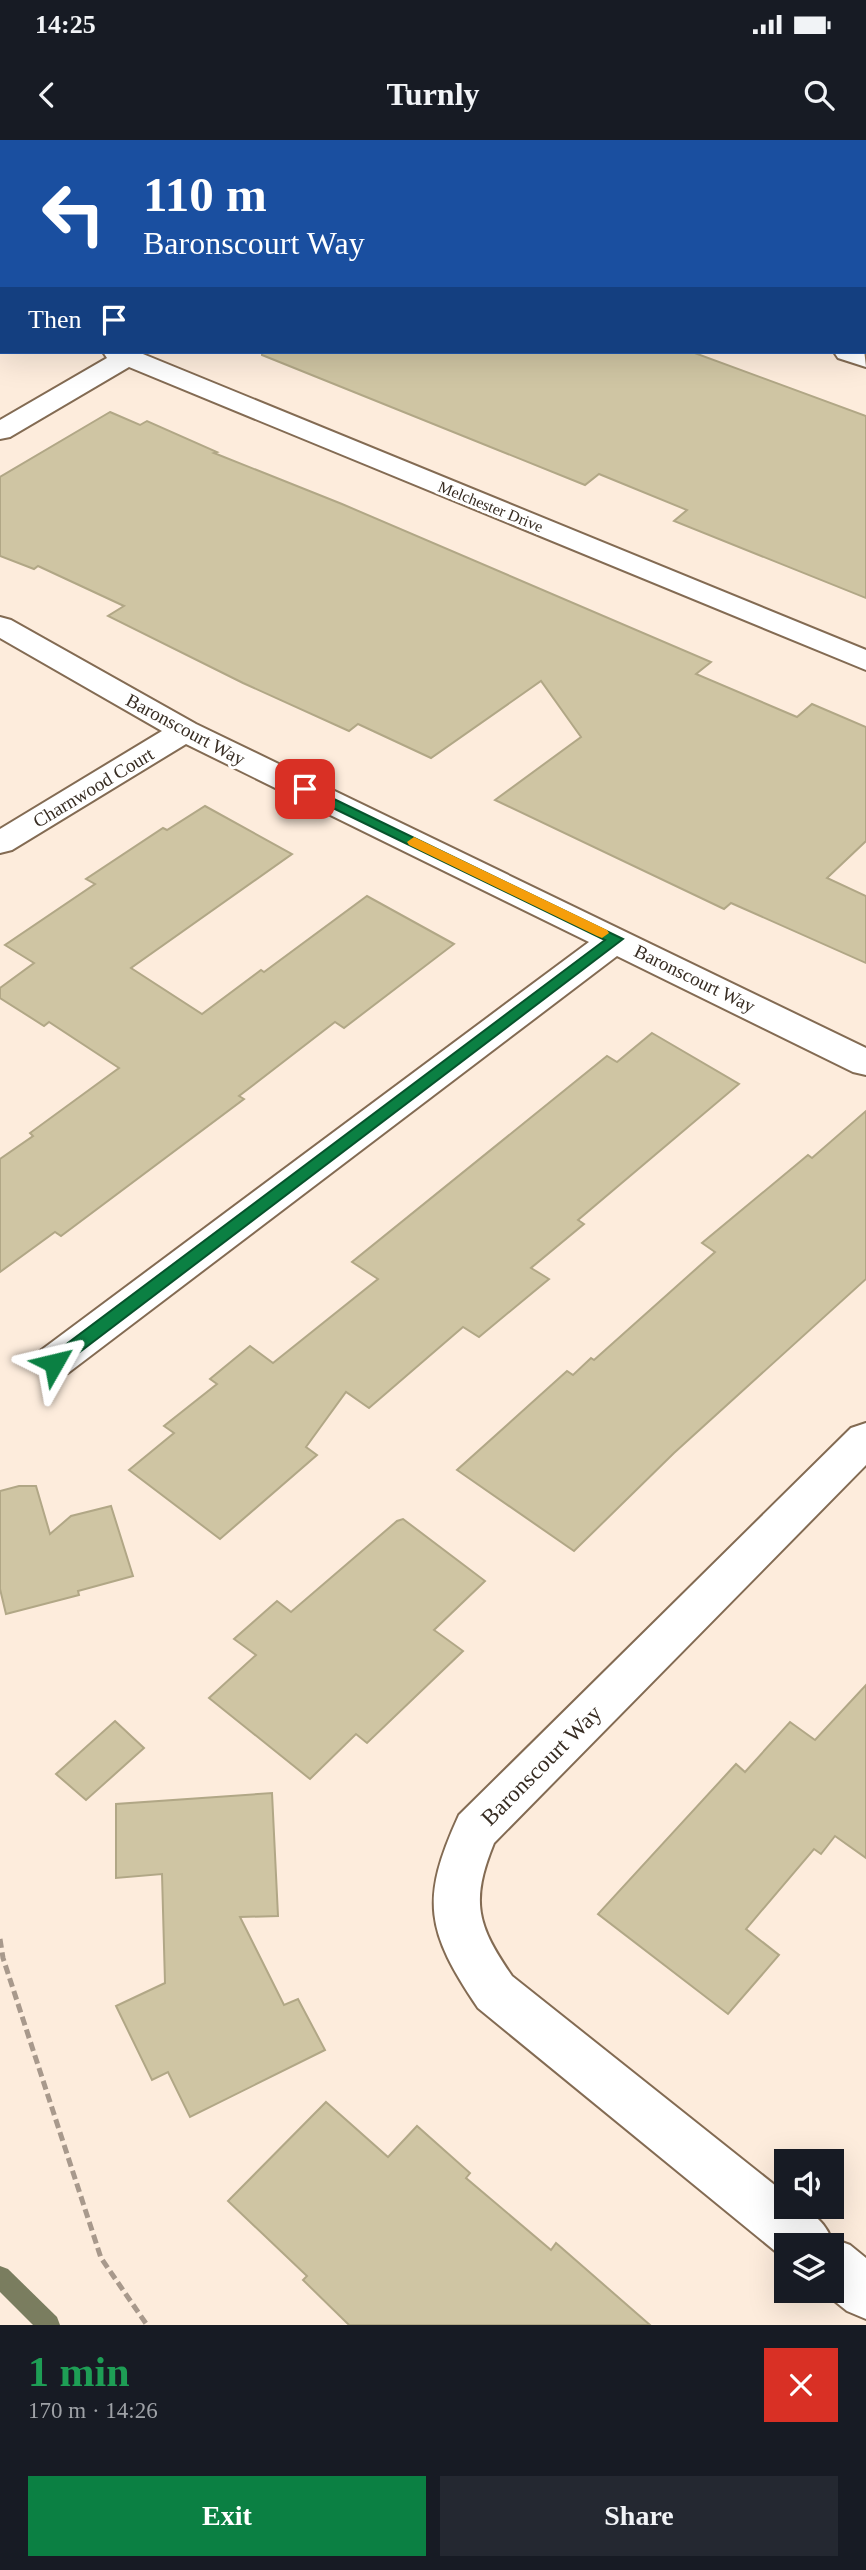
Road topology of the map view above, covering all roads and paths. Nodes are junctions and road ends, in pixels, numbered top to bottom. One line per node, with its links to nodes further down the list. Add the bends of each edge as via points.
1 (121, 355): 2 (street); 4 (street, Melchester Drive)
2 (0, 430)
3 (0, 626): 5 (street, Baronscourt Way)
4 (866, 660)
5 (186, 731): 6 (street, Charnwood Court); 7 (street, Baronscourt Way)
6 (0, 843)
7 (616, 939): 8 (street, Baronscourt Way); 9 (street)
8 (866, 1063)
9 (54, 1363)
10 (866, 1439): 12 (street, Baronscourt Way, via 476,1830 459,1869 455,1912 468,1954 495,1992)
11 (0, 1939): 15 (path, via 101,2258)
12 (793, 2233)
13 (844, 2274): 14 (street)
14 (866, 2292)
15 (147, 2325)

